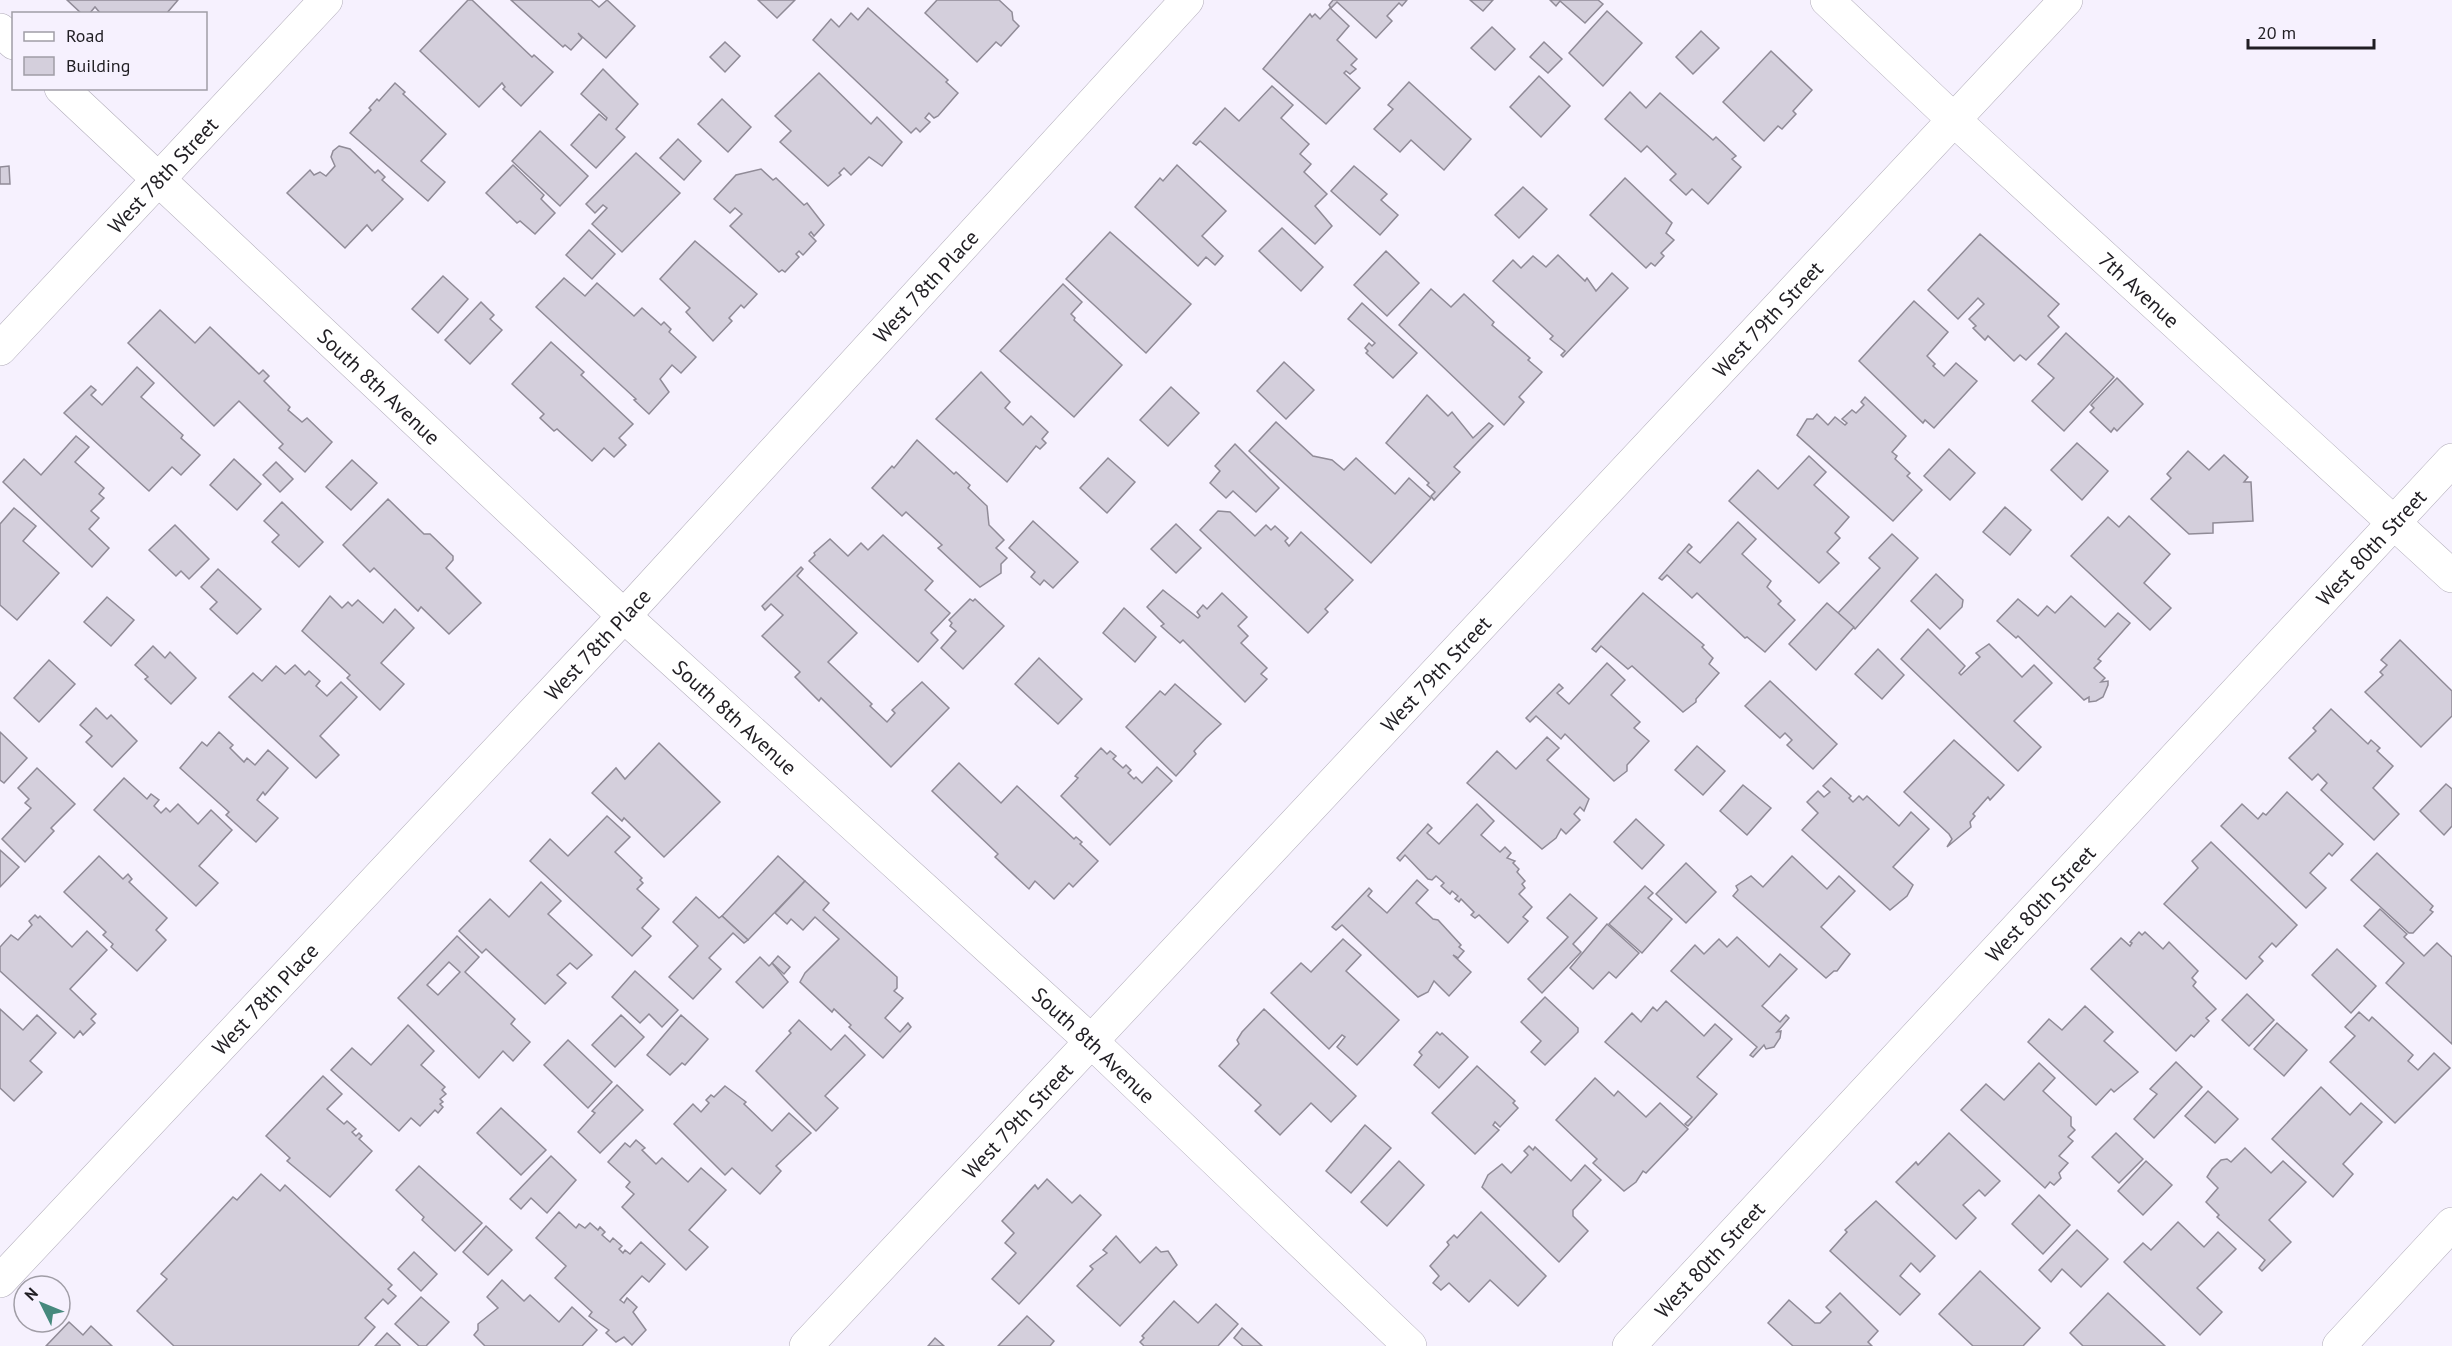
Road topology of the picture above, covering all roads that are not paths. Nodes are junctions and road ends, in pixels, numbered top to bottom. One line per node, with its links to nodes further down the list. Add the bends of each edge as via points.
1 (326, 0): 9 (street, West 78th Street)
2 (1187, 0): 14 (street, West 78th Place)
3 (1827, 0): 8 (street, 7th Avenue)
4 (2066, 0): 8 (street, West 79th Street)
5 (0, 30): 6 (street)
6 (12, 41)
7 (63, 90): 9 (street, South 8th Avenue)
8 (1953, 119): 12 (street, 7th Avenue); 15 (street, West 79th Street)
9 (157, 181): 10 (street, West 78th Street); 14 (street, South 8th Avenue)
10 (0, 349)
11 (2452, 460): 12 (street, West 80th Street)
12 (2394, 522): 13 (street, 7th Avenue); 20 (street, West 80th Street)
13 (2452, 576)
14 (624, 616): 15 (street, South 8th Avenue); 17 (street, West 78th Place)
15 (1091, 1041): 18 (street, West 79th Street); 19 (street, South 8th Avenue)
16 (2452, 1224): 21 (street)
17 (0, 1281)
18 (806, 1346)
19 (1410, 1346)
20 (1629, 1346)
21 (2339, 1346)

